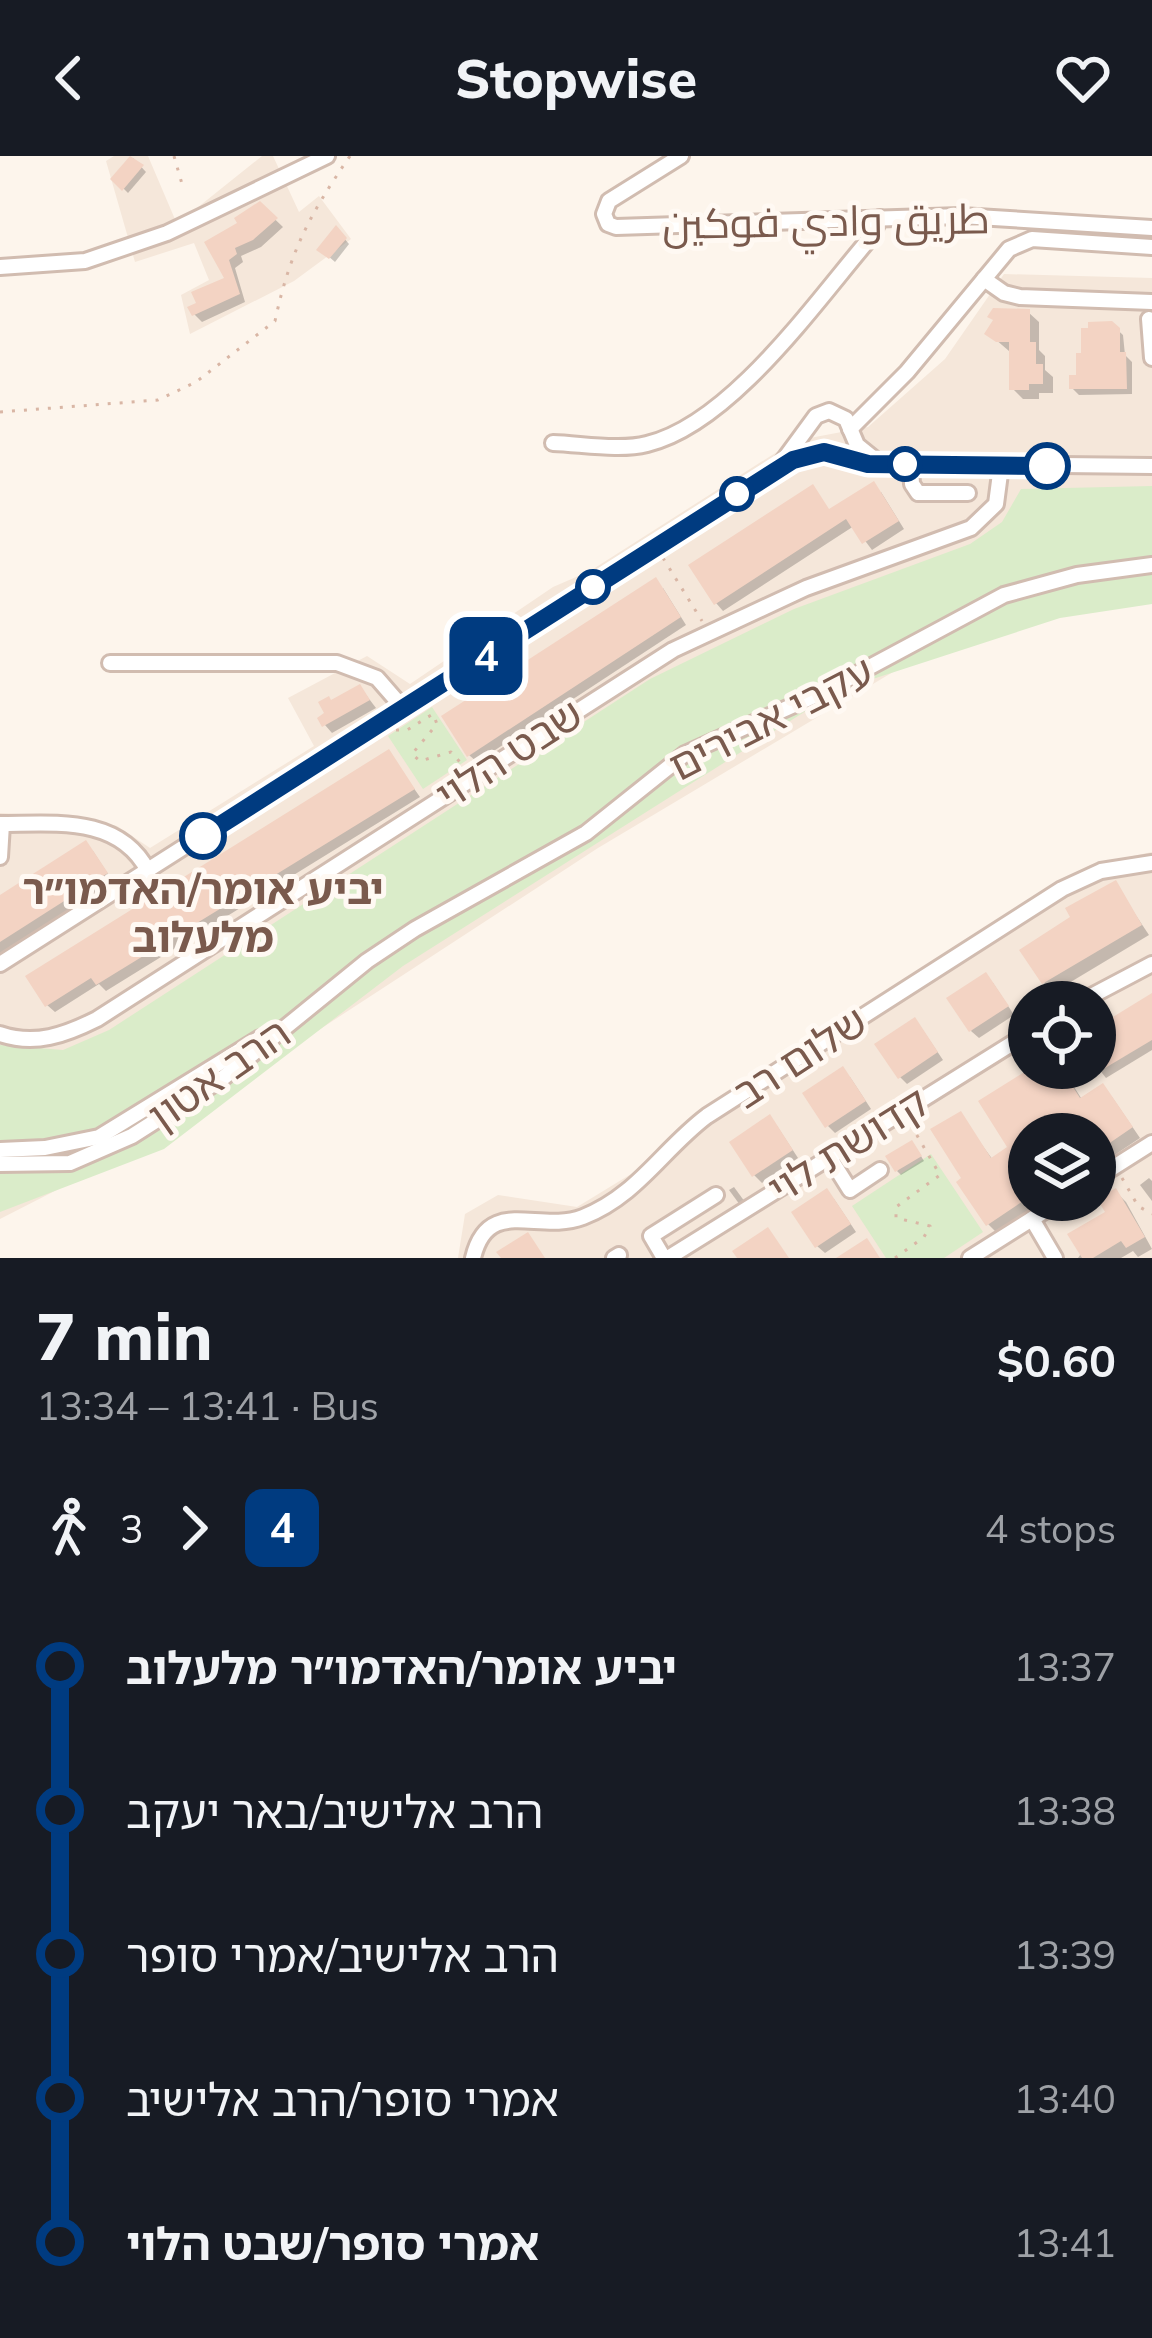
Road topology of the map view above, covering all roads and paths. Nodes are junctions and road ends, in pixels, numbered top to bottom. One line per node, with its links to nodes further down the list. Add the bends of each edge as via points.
1 (174, 156): 5 (path)
2 (327, 156): 9 (street, via 167,233 85,260)
3 (350, 156): 15 (path, via 300,233 275,321 196,382 158,400)
4 (680, 156): 6 (street, طريق وادي فوکين, via 609,201 608,224)
5 (182, 184)
6 (880, 218): 7 (street, طريق وادي فوکين); 19 (street, via 740,390 646,445)
7 (1152, 228)
8 (1152, 247): 10 (street, via 1033,239 1009,249)
9 (0, 267)
10 (984, 279): 11 (street, via 1020,297); 14 (street)
11 (1152, 302)
12 (1149, 319): 13 (street)
13 (1152, 358)
14 (878, 399): 16 (street); 18 (street)
15 (0, 412)
16 (836, 412): 17 (street, via 816,416); 18 (street)
17 (809, 428): 20 (street, via 814,445); 25 (street)
18 (850, 432): 20 (street, via 842,449); 21 (street)
19 (554, 443)
20 (828, 452): 21 (street); 25 (street)
21 (883, 464): 22 (street)
22 (911, 465): 23 (street); 26 (street, via 918,493)
23 (1001, 466): 24 (street); 29 (street, שבט הלוי, via 996,504 971,528)
24 (1152, 466)
25 (778, 467): 27 (street)
26 (968, 494)
27 (655, 546): 29 (path); 31 (street)
28 (1152, 565): 38 (street, עקבי אבירים, via 1077,574 1004,595 825,691 685,754 586,833)
29 (709, 631): 33 (street, שבט הלוי)
30 (110, 663): 31 (street, via 346,664 377,678)
31 (404, 709): 32 (street)
32 (386, 721): 33 (path, via 401,733 437,716 412,754 420,760 451,752); 37 (street)
33 (472, 778): 43 (street, שבט הלוי, via 97,1019 46,1039)
34 (1, 824): 35 (street); 37 (street, via 104,831)
35 (0, 857)
36 (1152, 863): 57 (street, שלום רב, via 1101,871 1062,890 707,1116 620,1200 576,1220 492,1224 478,1236)
37 (148, 871): 39 (street)
38 (415, 929): 42 (street, הרב אטון)
39 (0, 964)
40 (1152, 964): 41 (street)
41 (1116, 983)
42 (284, 1032): 47 (street, via 279,1027 99,1136); 49 (street, הרב אטון, via 132,1136 70,1162)
43 (0, 1034)
44 (1008, 1046): 45 (street, קדושת לוי)
45 (902, 1110): 48 (street, קדושת לוי); 59 (path, via 940,1175 896,1207 896,1217 930,1226)
46 (1152, 1143): 50 (street)
47 (0, 1150)
48 (830, 1158): 52 (street, via 850,1190); 58 (street, קדושת לוי)
49 (0, 1164)
50 (1116, 1165)
51 (1116, 1168): 54 (path)
52 (880, 1170)
53 (716, 1195): 58 (street, via 651,1236)
54 (1152, 1214)
55 (1029, 1221): 60 (street)
56 (1033, 1221): 61 (street)
57 (473, 1258)
58 (666, 1258)
59 (895, 1258)
60 (970, 1258)
61 (1055, 1258)

